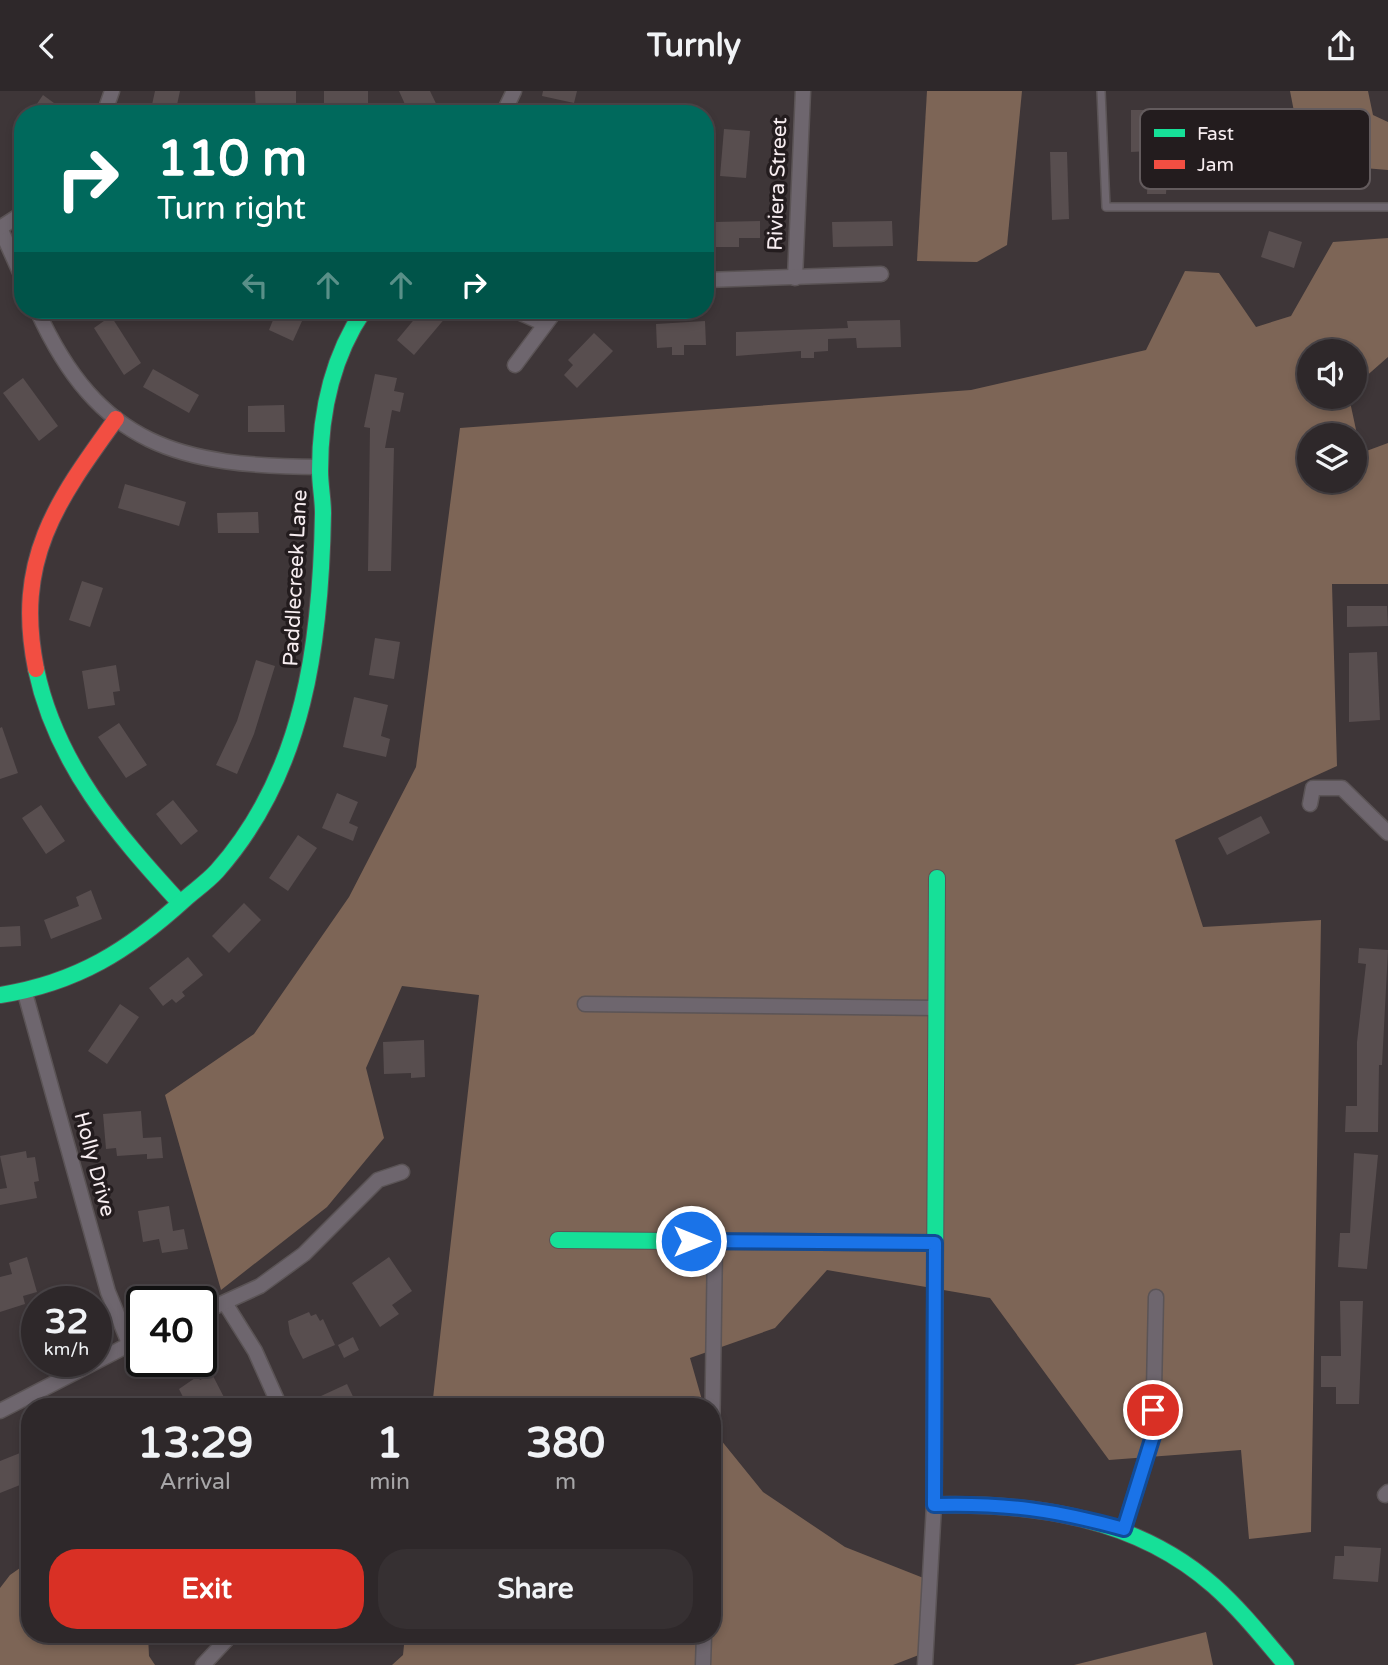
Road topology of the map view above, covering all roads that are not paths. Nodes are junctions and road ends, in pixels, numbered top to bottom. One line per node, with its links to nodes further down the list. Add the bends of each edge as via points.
1 (803, 91): 7 (street, Riviera Street)
2 (1101, 91): 3 (lane, via 1106,207)
3 (1388, 207)
4 (0, 228): 5 (street)
5 (14, 259)
6 (881, 274): 7 (street)
7 (795, 278): 8 (street)
8 (714, 280)
9 (42, 319): 15 (street, via 62,359)
10 (358, 319): 16 (street, Paddlecreek Lane, via 334,369)
11 (535, 319): 13 (street)
12 (548, 319): 13 (street)
13 (544, 323): 14 (street)
14 (514, 365)
15 (116, 419): 16 (street, via 156,444 188,456 253,467); 20 (street, via 72,478 47,524 33,593 35,668 45,713 66,761)
16 (320, 467): 20 (street, Paddlecreek Lane, via 323,509 318,618 309,688 294,738 266,801 242,838 216,873)
17 (1310, 804): 18 (street, via 1313,788 1342,788)
18 (1388, 833)
19 (937, 878): 24 (street)
20 (180, 903): 21 (street, Paddlecreek Lane, via 138,941)
21 (25, 993): 22 (street, Paddlecreek Lane); 32 (street, Holly Drive, via 108,1292)
22 (0, 995)
23 (585, 1004): 24 (street)
24 (936, 1008): 28 (street)
25 (402, 1172): 30 (street, via 378,1180 304,1254 260,1286)
26 (558, 1240): 27 (street)
27 (715, 1242): 28 (street); 36 (street)
28 (935, 1243): 39 (street)
29 (1156, 1297): 40 (street, via 1153,1436)
30 (225, 1303): 31 (street); 35 (street)
31 (217, 1306)
32 (126, 1325)
33 (126, 1346): 34 (street)
34 (25, 1398)
35 (277, 1398)
36 (713, 1398)
37 (21, 1400): 38 (street)
38 (0, 1411)
39 (934, 1505): 40 (street, via 1021,1506); 45 (street)
40 (1124, 1529): 46 (street, via 1203,1577)
41 (224, 1643): 43 (street)
42 (704, 1643): 44 (street)
43 (203, 1665)
44 (703, 1665)
45 (925, 1665)
46 (1286, 1665)

